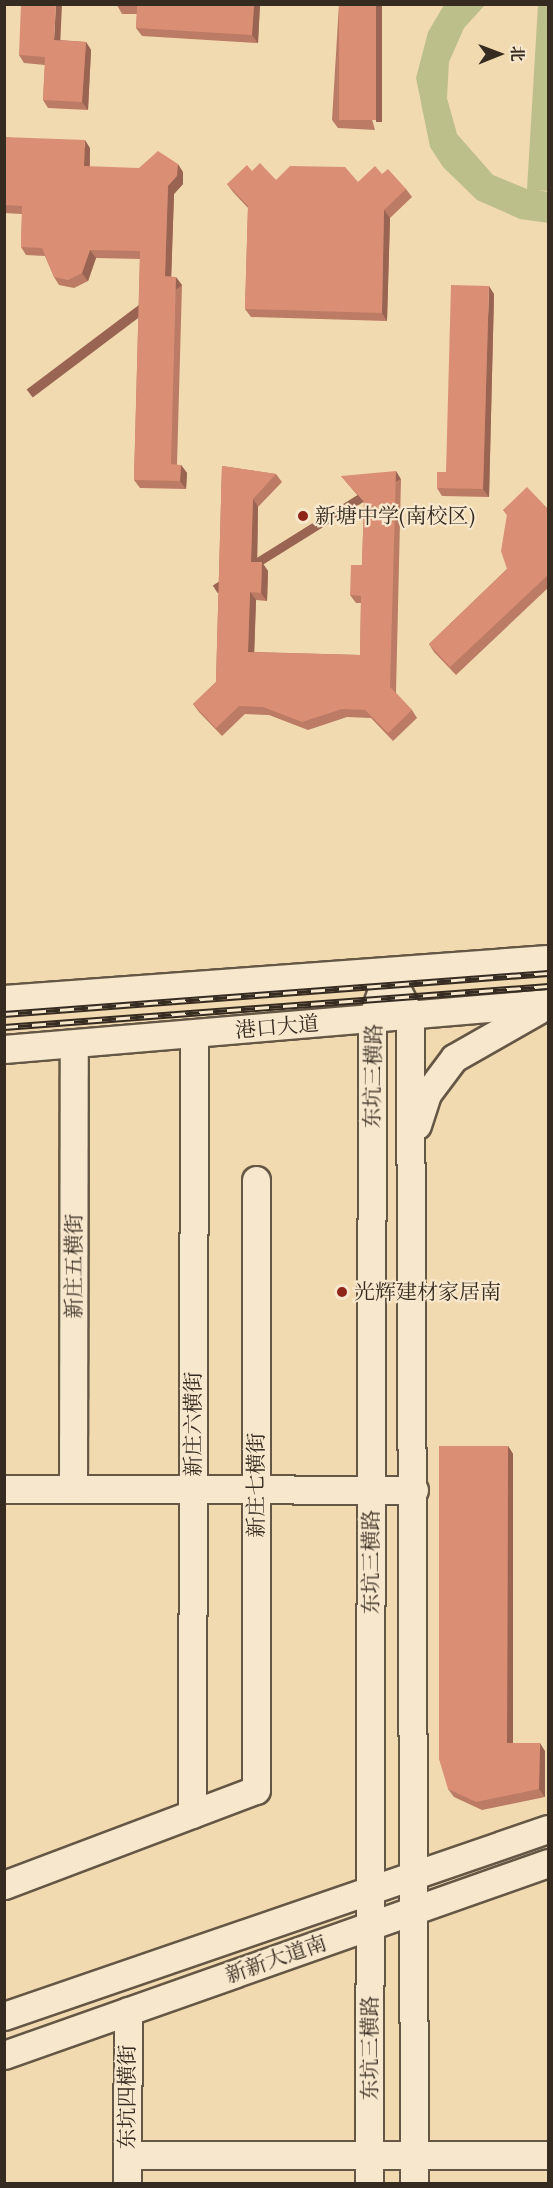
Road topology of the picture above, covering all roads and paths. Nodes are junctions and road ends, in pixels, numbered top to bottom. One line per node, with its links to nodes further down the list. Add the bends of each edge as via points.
1 (549, 960): 2 (street)
2 (388, 972): 3 (street); 5 (street, 东坑三横路); 6 (street, 东坑三横路)
3 (4, 999)
4 (549, 1004): 5 (street, 港口大道); 10 (street, via 481,1038 442,1070)
5 (410, 1016): 6 (street, 港口大道); 10 (street, 东坑三横路)
6 (372, 1020): 7 (street, 港口大道); 16 (street, 东坑三横路)
7 (194, 1034): 8 (street, 港口大道); 14 (street, 新庄六横街)
8 (74, 1044): 9 (street, 港口大道); 13 (street, 新庄五横街)
9 (4, 1049)
10 (411, 1143): 17 (street, 东坑三横路)
11 (256, 1180): 15 (street, 新庄七横街)
12 (4, 1489): 13 (street)
13 (73, 1489): 14 (street)
14 (193, 1489): 15 (street); 18 (street, 新庄六横街)
15 (256, 1490): 16 (street); 18 (street, 新庄七横街, via 256,1790)
16 (371, 1490): 17 (street); 23 (street, 东坑三横路)
17 (414, 1490): 21 (street, 东坑三横路)
18 (192, 1814): 22 (street)
19 (549, 1829): 21 (street, 新新大道南)
20 (549, 1863): 24 (street, 新新大道南)
21 (416, 1875): 23 (street, 新新大道南); 24 (street, 东坑三横路)
22 (4, 1885)
23 (370, 1893): 25 (street, 东坑三横路); 27 (street, 新新大道南)
24 (416, 1911): 25 (street, 新新大道南); 31 (street, 东坑三横路)
25 (371, 1926): 26 (street, 新新大道南); 30 (street, 东坑三横路)
26 (128, 2011): 28 (street, 新新大道南); 29 (street, 东坑四横街)
27 (4, 2016)
28 (4, 2055)
29 (127, 2155): 30 (street); 33 (street, 东坑四横街)
30 (369, 2155): 31 (street); 34 (street, 东坑三横路)
31 (414, 2155): 32 (street); 35 (street, 东坑三横路)
32 (549, 2155)
33 (128, 2184)
34 (369, 2184)
35 (414, 2184)

